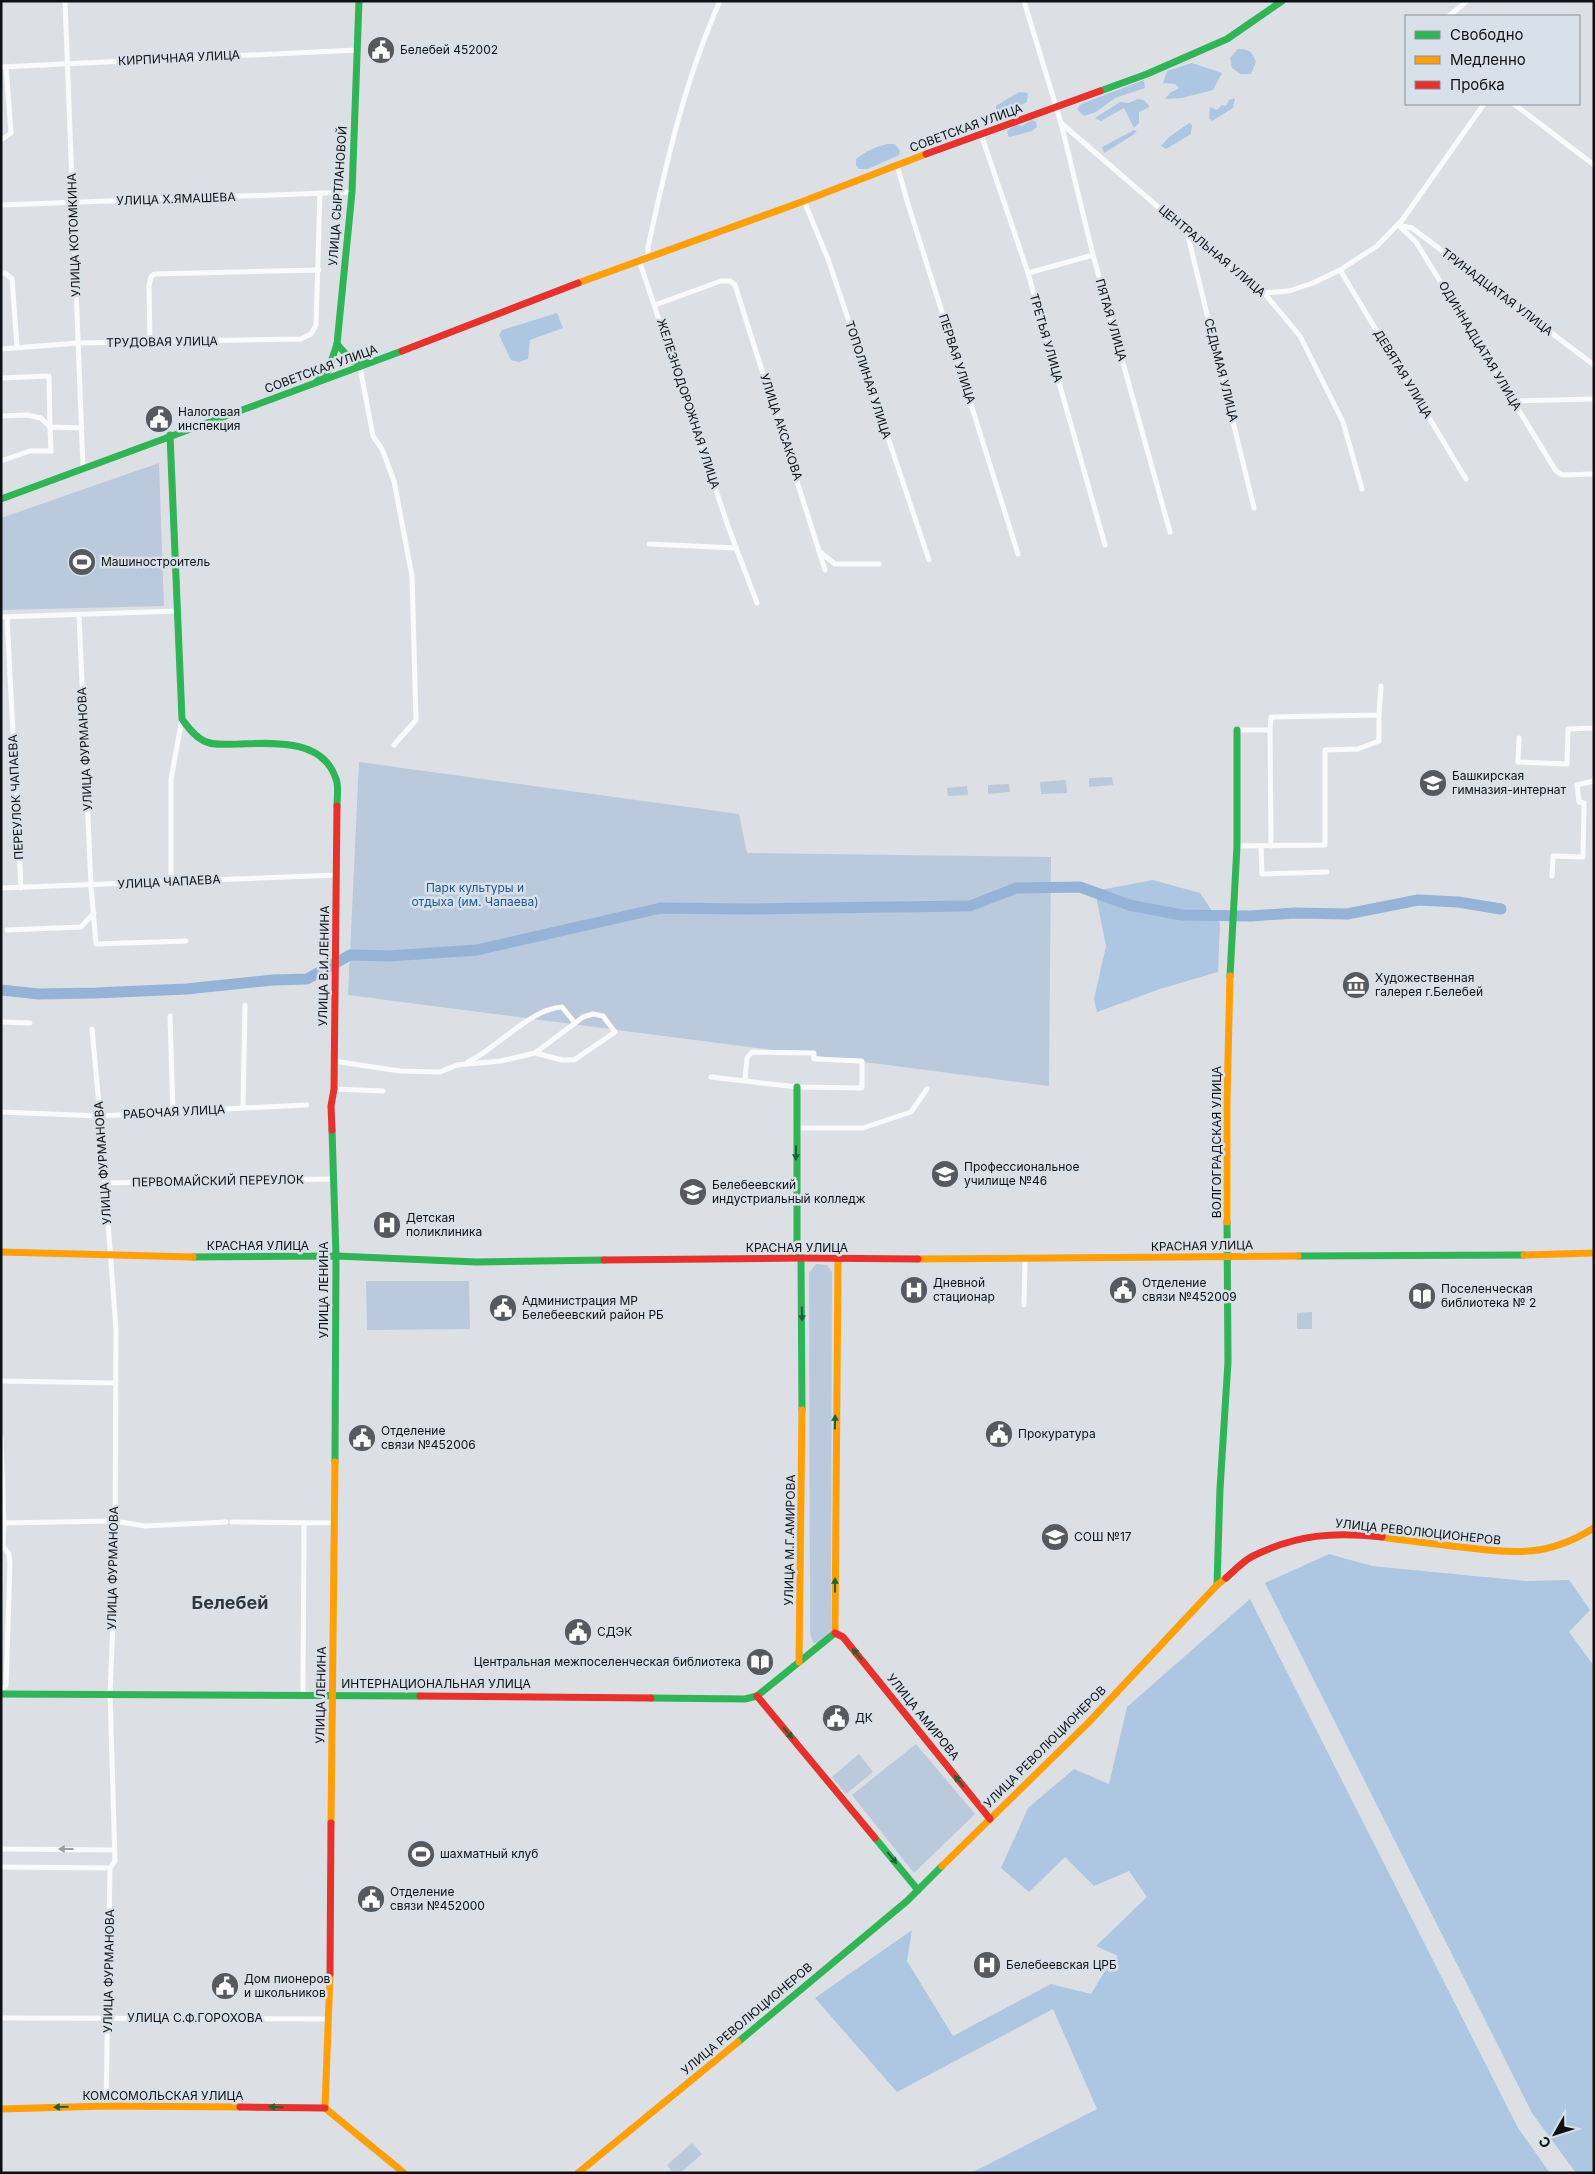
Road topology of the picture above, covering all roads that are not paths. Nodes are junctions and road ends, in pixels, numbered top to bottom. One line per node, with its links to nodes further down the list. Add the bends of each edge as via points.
1 (65, 1): 9 (street, УЛИЦА КОТОМКИНА)
2 (359, 1): 8 (street, УЛИЦА СЫРТЛАНОВОЙ)
3 (720, 1): 27 (street, via 704,37 664,170)
4 (1024, 1): 13 (street, ПЯТАЯ УЛИЦА)
5 (1282, 1): 13 (street, СОВЕТСКАЯ УЛИЦА, via 1228,39)
6 (1467, 1): 7 (street)
7 (1450, 15)
8 (357, 50): 9 (street, КИРПИЧНАЯ УЛИЦА); 19 (street, УЛИЦА СЫРТЛАНОВОЙ)
9 (67, 63): 10 (street, КИРПИЧНАЯ УЛИЦА); 22 (street, УЛИЦА КОТОМКИНА)
10 (4, 67): 16 (street, via 11,134)
11 (1483, 105): 24 (street)
12 (1515, 105): 18 (street)
13 (1056, 108): 14 (street, ПЯТАЯ УЛИЦА); 15 (street, СОВЕТСКАЯ УЛИЦА)
14 (1061, 123): 25 (street, ЦЕНТРАЛЬНАЯ УЛИЦА); 26 (street, ПЯТАЯ УЛИЦА)
15 (981, 134): 17 (street, СОВЕТСКАЯ УЛИЦА); 31 (street, ТРЕТЬЯ УЛИЦА)
16 (1, 140)
17 (898, 165): 21 (street, СОВЕТСКАЯ УЛИЦА); 64 (street, ПЕРВАЯ УЛИЦА)
18 (1594, 166)
19 (352, 192): 20 (street, УЛИЦА Х.ЯМАШЕВА); 38 (street, УЛИЦА СЫРТЛАНОВОЙ)
20 (320, 193): 22 (street, УЛИЦА Х.ЯМАШЕВА); 29 (street, УЛИЦА СЫРТЛАНОВОЙ)
21 (804, 201): 27 (street, СОВЕТСКАЯ УЛИЦА); 65 (street, ТОПОЛИНАЯ УЛИЦА, via 832,269)
22 (74, 203): 23 (street, УЛИЦА Х.ЯМАШЕВА); 37 (street, УЛИЦА КОТОМКИНА)
23 (1, 205)
24 (1398, 225): 30 (street, via 1377,246); 42 (street, ТРИНАДЦАТАЯ УЛИЦА, via 1412,228); 47 (street, ОДИННАДЦАТАЯ УЛИЦА, via 1416,242)
25 (1188, 232): 33 (street, ЦЕНТРАЛЬНАЯ УЛИЦА); 58 (street, СЕДЬМАЯ УЛИЦА)
26 (1093, 255): 31 (street); 59 (street, ПЯТАЯ УЛИЦА)
27 (648, 256): 28 (street, СОВЕТСКАЯ УЛИЦА)
28 (638, 260): 34 (street, ЖЕЛЕЗНОДОРОЖНАЯ УЛИЦА); 41 (street, СОВЕТСКАЯ УЛИЦА)
29 (319, 270): 35 (street, УЛИЦА СЫРТЛАНОВОЙ); 36 (street, УЛИЦА СЫРТЛАНОВОЙ, via 154,274 150,277 149,286)
30 (1340, 270): 33 (street, via 1312,284); 55 (street, ДЕВЯТАЯ УЛИЦА)
31 (1028, 273): 61 (street, ТРЕТЬЯ УЛИЦА)
32 (1, 274): 39 (street, via 5,273 12,279)
33 (1264, 293): 56 (street, ЦЕНТРАЛЬНАЯ УЛИЦА, via 1300,336 1344,422)
34 (655, 305): 62 (street, ЖЕЛЕЗНОДОРОЖНАЯ УЛИЦА); 63 (street, УЛИЦА АКСАКОВА, via 721,281 735,285)
35 (316, 325): 36 (street, ТРУДОВАЯ УЛИЦА, via 311,334 301,339)
36 (150, 342): 37 (street, ТРУДОВАЯ УЛИЦА)
37 (78, 343): 39 (street, ТРУДОВАЯ УЛИЦА); 50 (street, УЛИЦА КОТОМКИНА)
38 (337, 344): 41 (street, via 352,361); 45 (street, УЛИЦА СЫРТЛАНОВОЙ, via 328,371)
39 (17, 348): 40 (street, ТРУДОВАЯ УЛИЦА)
40 (1, 349)
41 (376, 360): 43 (street, СОВЕТСКАЯ УЛИЦА)
42 (1594, 365)
43 (360, 367): 45 (street, СОВЕТСКАЯ УЛИЦА); 79 (street, via 373,436 382,449 394,481 412,576 416,720)
44 (1, 378): 49 (street, via 49,376)
45 (314, 384): 51 (street, СОВЕТСКАЯ УЛИЦА)
46 (1594, 399): 47 (street)
47 (1514, 401): 54 (street, ОДИННАДЦАТАЯ УЛИЦА, via 1556,472)
48 (1, 416): 49 (street, via 41,418)
49 (50, 427): 50 (street); 52 (street, via 51,452 30,451)
50 (82, 428): 53 (street, УЛИЦА КОТОМКИНА)
51 (170, 435): 53 (street, СОВЕТСКАЯ УЛИЦА); 69 (street)
52 (1, 461)
53 (83, 468): 57 (street, СОВЕТСКАЯ УЛИЦА)
54 (1594, 474)
55 (1466, 479)
56 (1362, 489)
57 (1, 499)
58 (1254, 508)
59 (1170, 532)
60 (649, 544): 62 (street)
61 (1105, 545)
62 (736, 548): 68 (street, ЖЕЛЕЗНОДОРОЖНАЯ УЛИЦА)
63 (820, 551): 66 (street, via 835,564); 67 (street, УЛИЦА АКСАКОВА)
64 (1018, 554)
65 (929, 560)
66 (879, 564)
67 (825, 570)
68 (757, 603)
69 (178, 611): 70 (street); 74 (street)
70 (79, 614): 71 (street); 88 (street, УЛИЦА ФУРМАНОВА)
71 (4, 617): 90 (street, ПЕРЕУЛОК ЧАПАЕВА)
72 (1381, 686): 73 (street)
73 (1379, 715): 77 (street, via 1271,717); 83 (street, via 1379,741 1358,749 1325,750 1325,845)
74 (182, 718): 85 (street, УЛИЦА В.И.ЛЕНИНА, via 190,731 211,744 290,744 325,757 337,780); 87 (street, via 171,779)
75 (1594, 728): 78 (street, via 1568,729 1567,764 1518,762)
76 (1237, 730): 77 (street); 81 (street, ВОЛГОГРАДСКАЯ УЛИЦА)
77 (1270, 730): 83 (street)
78 (1519, 738)
79 (394, 745)
80 (1594, 781): 86 (street, via 1577,785 1579,802 1584,803 1583,857 1553,856)
81 (1237, 846): 82 (street); 121 (street, ВОЛГОГРАДСКАЯ УЛИЦА, via 1227,1101)
82 (1261, 846): 83 (street); 84 (street, via 1262,874)
83 (1271, 846)
84 (1327, 872)
85 (338, 875): 87 (street, УЛИЦА ЧАПАЕВА); 101 (street, УЛИЦА В.И.ЛЕНИНА)
86 (1552, 876)
87 (171, 881): 88 (street, УЛИЦА ЧАПАЕВА)
88 (91, 886): 90 (street, УЛИЦА ЧАПАЕВА); 91 (street, УЛИЦА ФУРМАНОВА)
89 (1, 888): 90 (street, УЛИЦА ЧАПАЕВА)
90 (21, 888)
91 (94, 913): 92 (street, via 81,927); 93 (street, УЛИЦА ФУРМАНОВА, via 96,944)
92 (7, 930)
93 (186, 941)
94 (245, 1005): 110 (street, РАБОЧАЯ УЛИЦА)
95 (170, 1016): 112 (street)
96 (1, 1022): 97 (street)
97 (30, 1023)
98 (575, 1023): 100 (street); 100 (street, via 593,1014 603,1016 615,1032 574,1060); 102 (street, via 562,1007 549,1008 485,1053)
99 (92, 1029): 113 (street, УЛИЦА ФУРМАНОВА)
100 (535, 1053): 102 (street, via 502,1061)
101 (333, 1061): 102 (street, via 400,1071 440,1072); 106 (street, УЛИЦА В.И.ЛЕНИНА)
102 (465, 1063)
103 (711, 1077): 104 (street)
104 (745, 1080): 105 (street); 105 (street, via 747,1058 752,1052 814,1053 814,1059 862,1061 862,1088)
105 (797, 1087): 114 (street, УЛИЦА М.Г.АМИРОВА)
106 (334, 1089): 108 (street); 115 (street, УЛИЦА В.И.ЛЕНИНА, via 330,1106)
107 (927, 1089): 114 (street, via 911,1112 863,1128)
108 (383, 1091)
109 (308, 1105): 110 (street)
110 (243, 1108): 112 (street, РАБОЧАЯ УЛИЦА)
111 (1, 1112): 113 (street, РАБОЧАЯ УЛИЦА)
112 (173, 1113): 113 (street, РАБОЧАЯ УЛИЦА)
113 (100, 1116): 116 (street, УЛИЦА ФУРМАНОВА)
114 (796, 1128): 122 (street, УЛИЦА М.Г.АМИРОВА, one-way to 122, via 797,1251)
115 (332, 1179): 116 (street, ПЕРВОМАЙСКИЙ ПЕРЕУЛОК); 120 (street, УЛИЦА ЛЕНИНА)
116 (104, 1183): 119 (street, УЛИЦА ФУРМАНОВА)
117 (1, 1252): 119 (street, КРАСНАЯ УЛИЦА)
118 (1594, 1253): 121 (street, КРАСНАЯ УЛИЦА)
119 (110, 1254): 120 (street, КРАСНАЯ УЛИЦА, via 235,1258); 127 (street, УЛИЦА ФУРМАНОВА, via 116,1329)
120 (336, 1256): 122 (street, КРАСНАЯ УЛИЦА, via 476,1262); 132 (street, УЛИЦА ЛЕНИНА)
121 (1229, 1257): 123 (street, КРАСНАЯ УЛИЦА); 134 (street, ВОЛГОГРАДСКАЯ УЛИЦА, via 1228,1362)
122 (801, 1258): 124 (street, КРАСНАЯ УЛИЦА); 136 (street, УЛИЦА М.Г.АМИРОВА, one-way to 136, via 802,1573)
123 (1025, 1259): 124 (street, КРАСНАЯ УЛИЦА); 125 (street)
124 (838, 1260): 135 (street, one-way to 124)
125 (1024, 1305)
126 (1, 1381): 127 (street)
127 (114, 1383): 129 (street, УЛИЦА ФУРМАНОВА)
128 (1, 1437): 130 (street)
129 (114, 1521): 130 (street); 131 (street, via 145,1526); 138 (street, УЛИЦА ФУРМАНОВА)
130 (3, 1523): 137 (street, via 3,1546 9,1554 10,1564 6,1686)
131 (304, 1523): 132 (street); 139 (street)
132 (335, 1523): 140 (street, УЛИЦА ЛЕНИНА)
133 (1594, 1528): 134 (street, УЛИЦА РЕВОЛЮЦИОНЕРОВ, via 1562,1546 1516,1554 1361,1535 1322,1534 1298,1539 1252,1557)
134 (1217, 1585): 142 (street, УЛИЦА РЕВОЛЮЦИОНЕРОВ, via 1088,1722)
135 (835, 1633): 136 (street); 142 (street, УЛИЦА АМИРОВА, one-way to 135, via 843,1637)
136 (799, 1662): 141 (street)
137 (1, 1692): 138 (street, ИНТЕРНАЦИОНАЛЬНАЯ УЛИЦА)
138 (110, 1693): 139 (street, ИНТЕРНАЦИОНАЛЬНАЯ УЛИЦА); 144 (street, УЛИЦА ФУРМАНОВА)
139 (303, 1694): 140 (street, ИНТЕРНАЦИОНАЛЬНАЯ УЛИЦА)
140 (332, 1694): 141 (street, ИНТЕРНАЦИОНАЛЬНАЯ УЛИЦА, via 746,1699); 150 (street, УЛИЦА ЛЕНИНА)
141 (757, 1696): 147 (street, one-way to 147)
142 (990, 1819): 147 (street, УЛИЦА РЕВОЛЮЦИОНЕРОВ)
143 (1, 1849): 144 (street, one-way to 143)
144 (114, 1850): 146 (street, УЛИЦА ФУРМАНОВА, via 115,1861)
145 (1, 1867): 146 (street)
146 (110, 1868): 149 (street, УЛИЦА ФУРМАНОВА)
147 (918, 1890): 155 (street, УЛИЦА РЕВОЛЮЦИОНЕРОВ, via 772,2015)
148 (1, 2018): 149 (street, УЛИЦА С.Ф.ГОРОХОВА)
149 (108, 2018): 150 (street, УЛИЦА С.Ф.ГОРОХОВА); 151 (street, УЛИЦА ФУРМАНОВА)
150 (329, 2019): 152 (street, УЛИЦА ЛЕНИНА)
151 (106, 2106): 152 (street, КОМСОМОЛЬСКАЯ УЛИЦА, one-way to 151); 153 (street, КОМСОМОЛЬСКАЯ УЛИЦА, one-way to 153)
152 (325, 2108): 154 (street)
153 (1, 2109)
154 (404, 2173)
155 (578, 2173)

